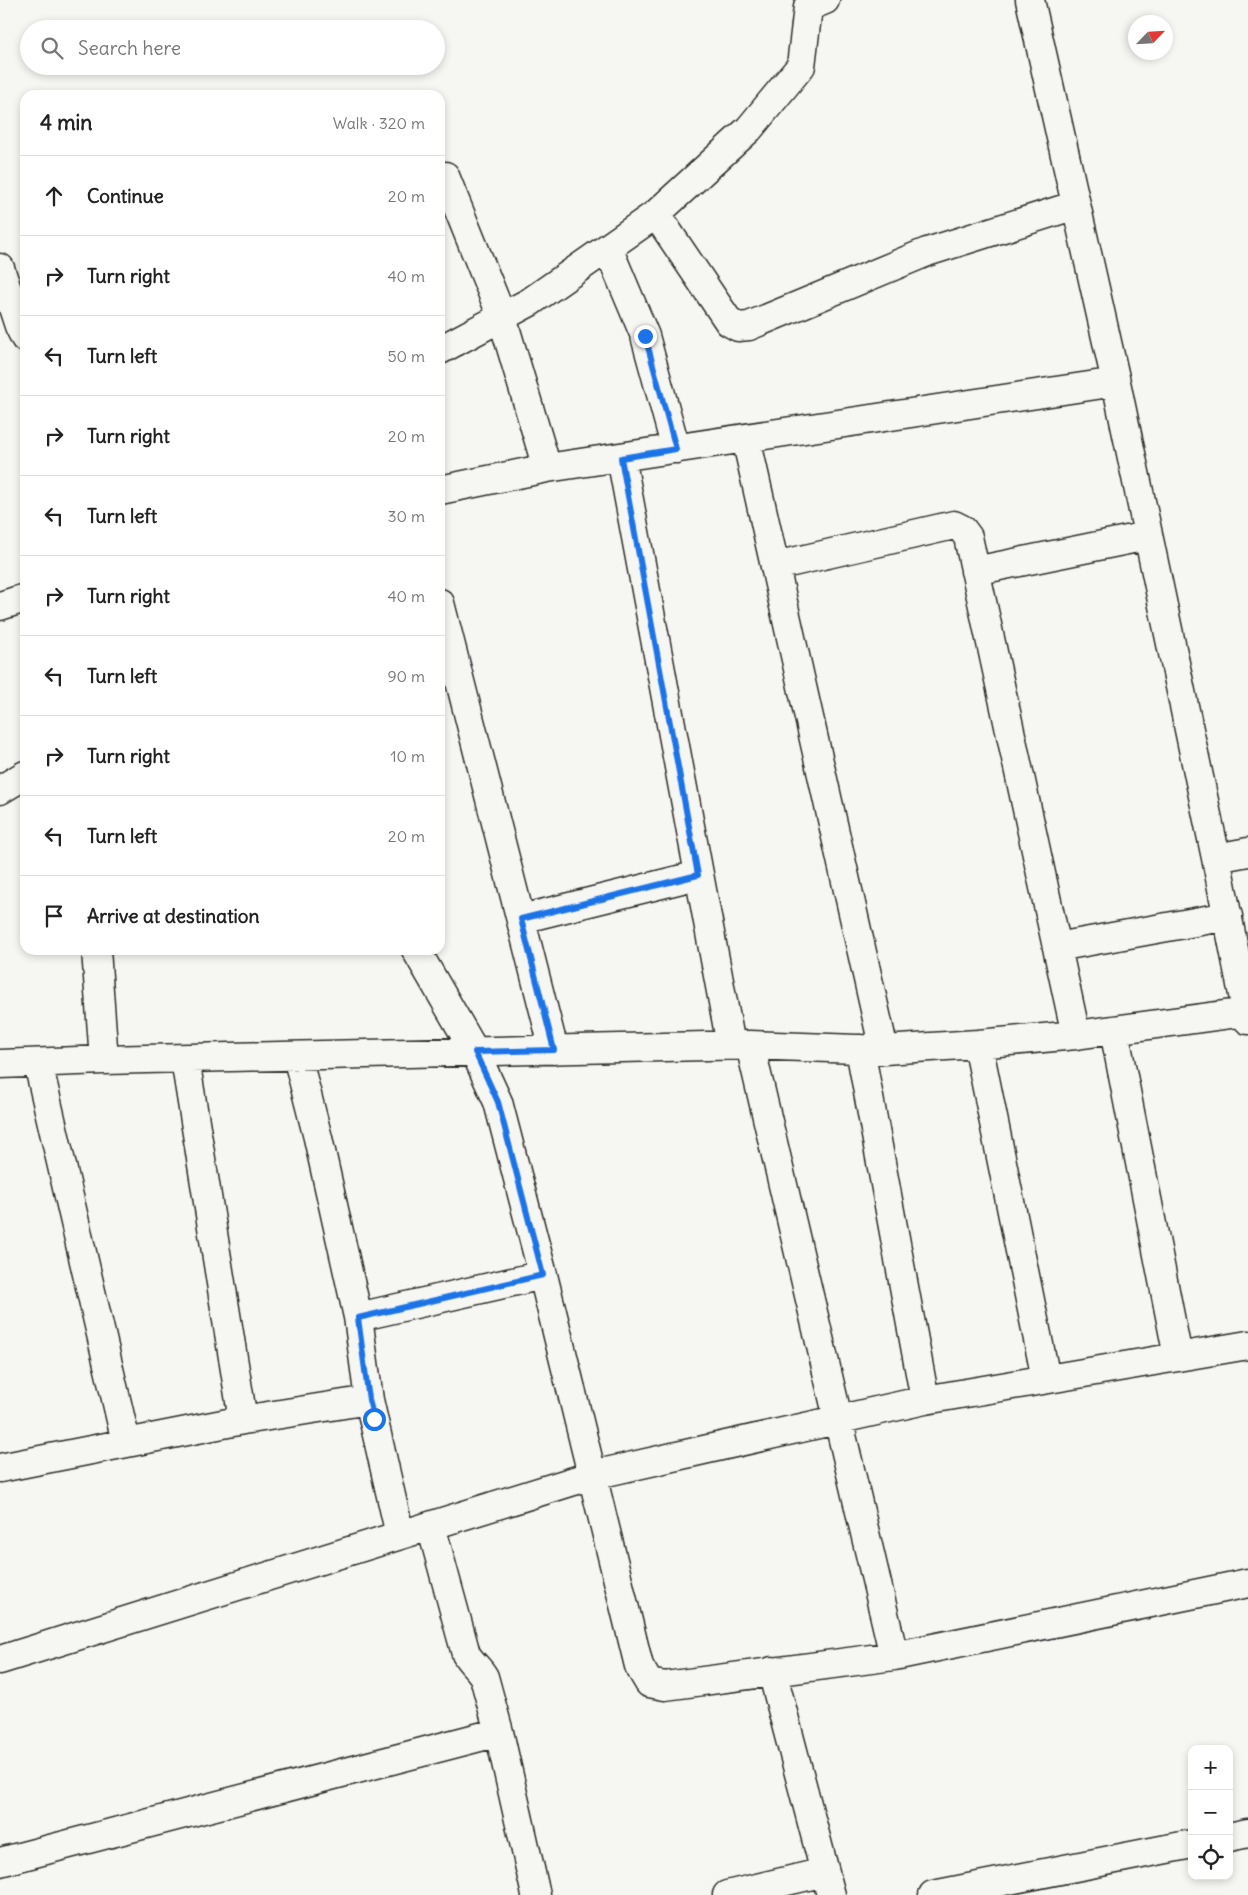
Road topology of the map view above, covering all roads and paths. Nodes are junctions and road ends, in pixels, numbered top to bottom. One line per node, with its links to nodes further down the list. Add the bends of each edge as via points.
1 (1030, 0): 4 (street)
2 (812, 2): 5 (street, via 801,66 749,129)
3 (445, 176): 8 (street)
4 (1076, 205): 5 (street, via 927,252 749,326 738,327 729,322); 11 (street)
5 (656, 214): 6 (street)
6 (608, 248): 8 (street, via 530,302); 13 (street, via 645,336)
7 (0, 268): 9 (street)
8 (502, 317): 10 (street); 15 (street)
9 (20, 328)
10 (445, 347)
11 (1116, 382): 12 (street); 17 (street)
12 (746, 438): 13 (street); 18 (street)
13 (676, 449): 14 (street)
14 (621, 458): 15 (street); 27 (street)
15 (547, 468): 16 (street)
16 (445, 489)
17 (1147, 536): 19 (street); 26 (street)
18 (775, 566): 19 (street, via 954,525 968,537); 38 (street)
19 (975, 571): 30 (street)
20 (20, 600): 21 (street)
21 (0, 606)
22 (445, 623): 29 (street)
23 (20, 778): 24 (street)
24 (0, 790)
25 (1248, 852): 26 (street)
26 (1216, 858): 28 (street)
27 (698, 875): 29 (street); 37 (street)
28 (1228, 916): 30 (street); 33 (street)
29 (521, 919): 39 (street)
30 (1057, 946): 35 (street)
31 (96, 955): 43 (street)
32 (419, 955): 40 (street)
33 (1247, 1016): 34 (street)
34 (1114, 1030): 35 (street); 49 (street)
35 (1076, 1035): 36 (street)
36 (978, 1044): 38 (street); 50 (street)
37 (740, 1045): 38 (street); 39 (street); 53 (street)
38 (872, 1049): 52 (street)
39 (554, 1050): 40 (street)
40 (475, 1052): 41 (street); 46 (street, via 498,1102)
41 (297, 1056): 42 (street); 47 (street)
42 (185, 1059): 43 (street); 54 (street)
43 (104, 1060): 44 (street)
44 (38, 1063): 45 (street); 55 (street)
45 (0, 1064)
46 (543, 1275): 47 (street); 57 (street)
47 (358, 1318): 51 (street)
48 (1248, 1345): 49 (street)
49 (1178, 1357): 50 (street)
50 (1046, 1379): 52 (street)
51 (369, 1400): 54 (street); 59 (street)
52 (924, 1400): 53 (street)
53 (838, 1419): 57 (street); 61 (street)
54 (243, 1420): 55 (street)
55 (126, 1442): 56 (street)
56 (0, 1468)
57 (593, 1474): 58 (street); 63 (street, via 639,1666 649,1683 665,1686)
58 (431, 1526): 59 (street); 64 (street, via 466,1654 484,1677)
59 (400, 1535): 62 (street)
60 (1248, 1583): 61 (street)
61 (894, 1656): 63 (street)
62 (0, 1660)
63 (772, 1671): 69 (street)
64 (499, 1732): 68 (street); 70 (street)
65 (1248, 1833): 66 (street)
66 (1233, 1835)
67 (1188, 1845): 72 (street)
68 (0, 1862)
69 (828, 1884): 71 (street)
70 (536, 1895)
71 (727, 1895)
72 (933, 1895)

